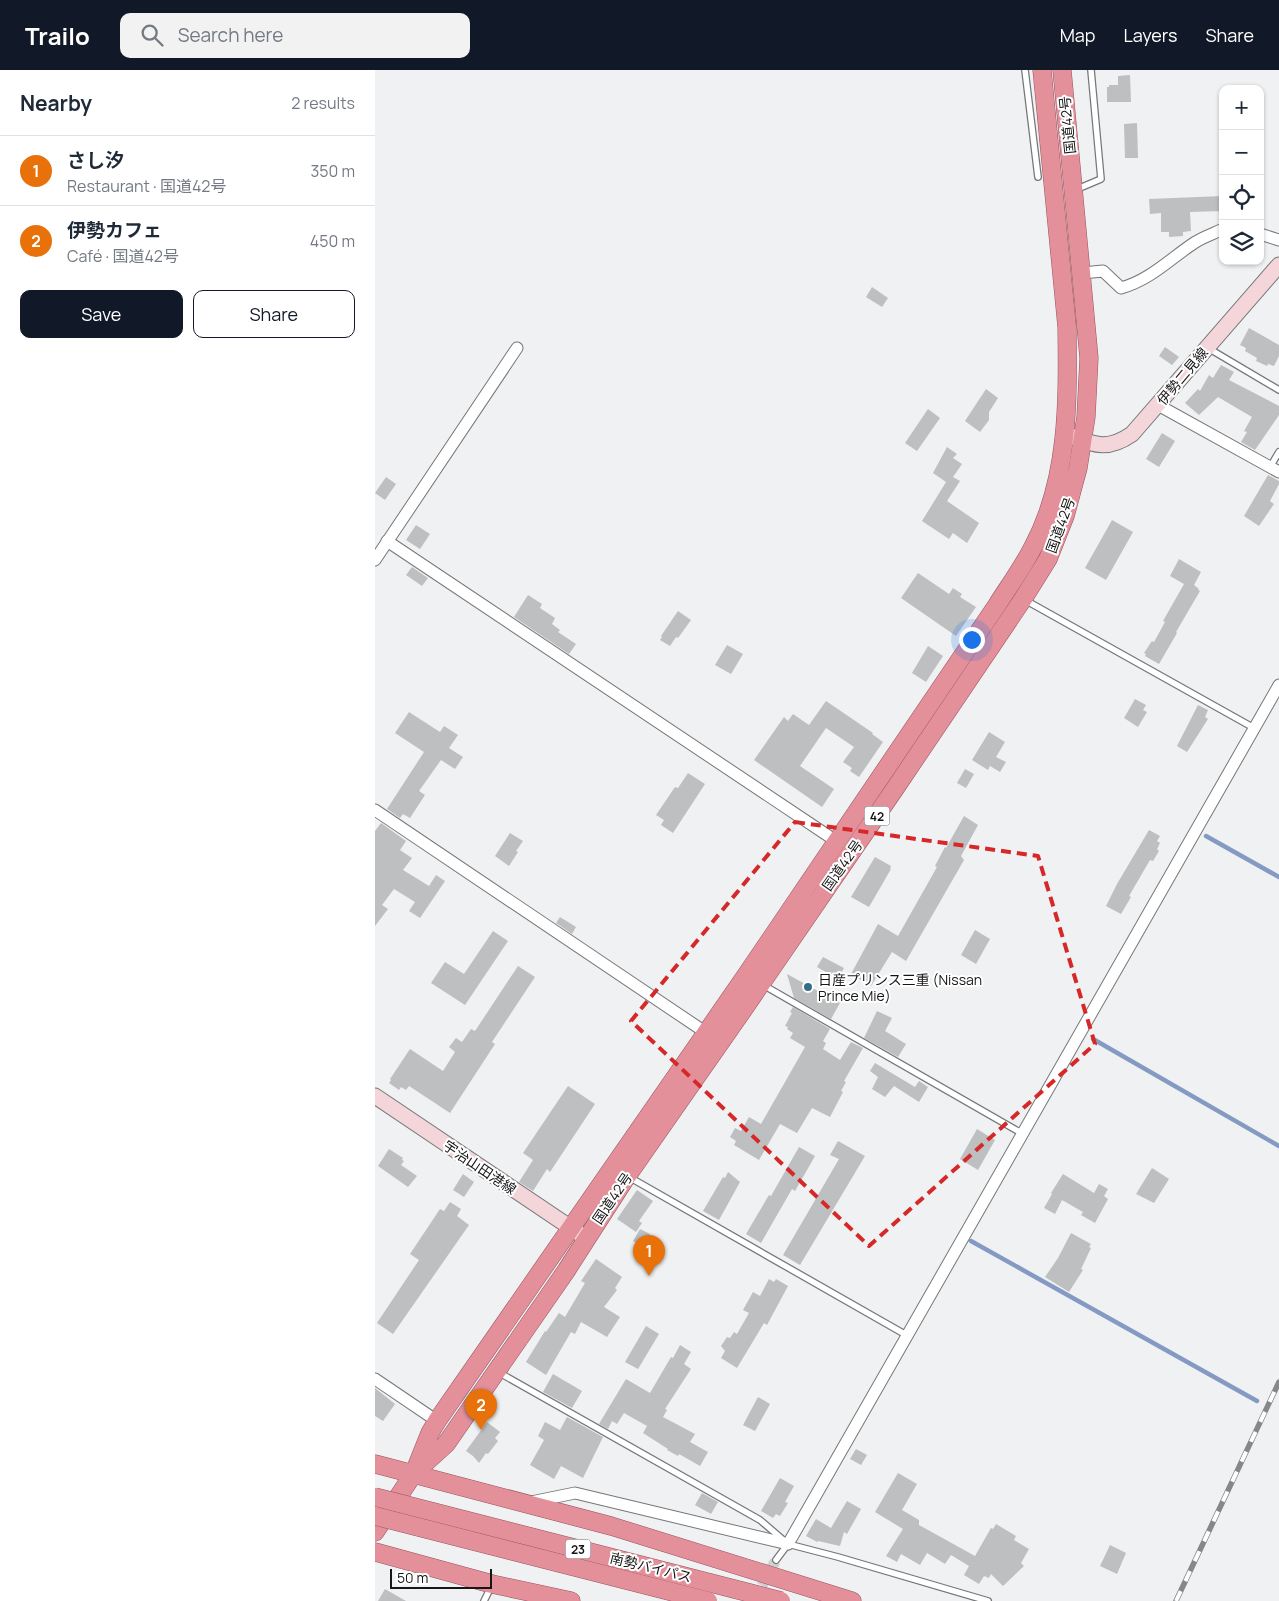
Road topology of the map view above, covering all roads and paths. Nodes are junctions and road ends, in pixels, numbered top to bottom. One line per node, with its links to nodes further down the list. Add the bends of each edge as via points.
1 (1025, 70): 5 (lane)
2 (1042, 70): 16 (highway, 国道42号 / 42, via 1067,328)
3 (1062, 70): 6 (highway, 国道42号 / 42)
4 (1091, 70): 6 (lane, via 1101,179)
5 (1038, 177)
6 (1073, 190): 11 (highway, 国道42号 / 42)
7 (1219, 231): 11 (street, via 1195,242 1145,279 1121,288 1103,271)
8 (1264, 235): 9 (street)
9 (1279, 240)
10 (1279, 266): 12 (main road, 伊勢二見線)
11 (1081, 273): 16 (highway, 国道42号 / 42, via 1089,358 1086,417)
12 (1207, 347): 14 (lane); 15 (main road, 伊勢二見線)
13 (517, 348): 19 (street)
14 (1279, 390)
15 (1157, 404): 16 (main road, 伊勢二見線, via 1122,441 1103,445); 18 (street)
16 (1073, 436): 21 (highway, 国道42号 / 42, via 1078,468 1073,492 1048,559); 25 (highway, 国道42号 / 42, via 1033,547)
17 (1279, 452): 18 (lane)
18 (1275, 470)
19 (387, 541): 20 (street); 25 (street)
20 (375, 560)
21 (1023, 599): 23 (lane); 27 (highway, 国道42号 / 42)
22 (1279, 685): 23 (street)
23 (1254, 728): 30 (street)
24 (375, 810): 28 (street)
25 (836, 841): 26 (highway, 国道42号 / 42)
26 (747, 974): 27 (lane); 28 (highway, 国道42号 / 42)
27 (762, 984): 30 (lane); 31 (highway, 国道42号 / 42)
28 (705, 1032): 32 (highway, 国道42号 / 42)
29 (375, 1096): 32 (main road, 宇治山田港線)
30 (1023, 1134): 34 (street)
31 (627, 1176): 33 (highway, 国道42号 / 42); 34 (lane)
32 (571, 1228): 33 (main road, 宇治山田港線); 37 (highway, 国道42号 / 42)
33 (586, 1238): 35 (highway, 国道42号 / 42)
34 (908, 1336): 44 (street)
35 (496, 1371): 39 (highway, 国道42号 / 42, via 446,1444); 44 (lane, via 760,1520)
36 (375, 1379): 37 (street)
37 (437, 1421): 39 (highway, 国道42号 / 42)
38 (375, 1464): 39 (highway)
39 (414, 1473): 41 (highway); 43 (highway, 国道42号 / 42)
40 (375, 1497): 52 (highway, 南勢バイパス / 23, bridge)
41 (527, 1503): 44 (street, via 575,1493); 48 (highway)
42 (375, 1516): 51 (highway, 南勢バイパス / 23, bridge)
43 (375, 1532)
44 (788, 1544): 46 (lane); 53 (lane)
45 (375, 1552): 47 (highway)
46 (776, 1560)
47 (492, 1584): 49 (lane); 50 (highway)
48 (846, 1599)
49 (484, 1601)
50 (571, 1601)
51 (708, 1601)
52 (781, 1601)
53 (988, 1601)

